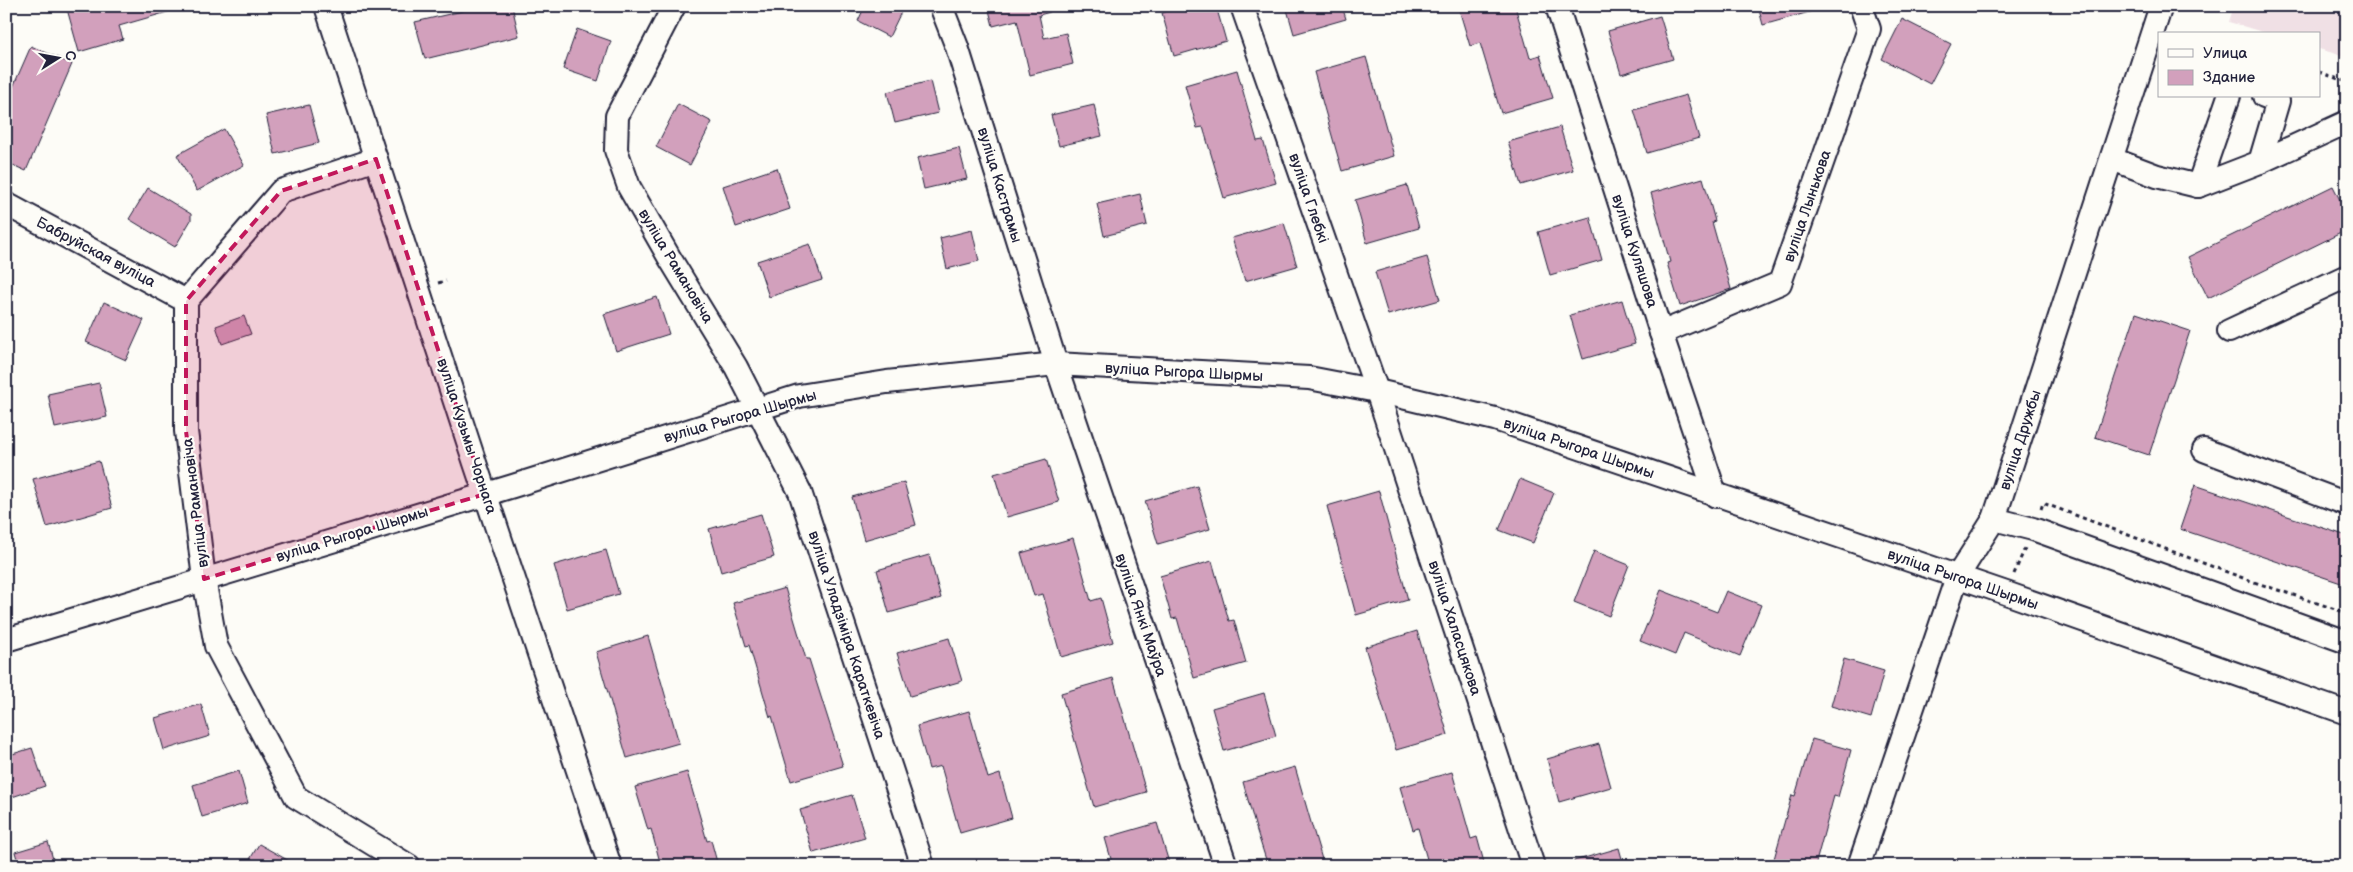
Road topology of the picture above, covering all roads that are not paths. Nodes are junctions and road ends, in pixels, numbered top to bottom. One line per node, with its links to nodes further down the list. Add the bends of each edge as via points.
1 (326, 6): 11 (street, вуліца Кузьмы Чорнага)
2 (674, 6): 22 (street, вуліца Рамановіча, via 617,116 616,150 630,187)
3 (941, 6): 20 (street, вуліца Кастрамы, via 957,47)
4 (1242, 6): 21 (street, вуліца Глебкі)
5 (1557, 6): 19 (street, вуліца Куляшова)
6 (1861, 6): 19 (street, вуліца Лынькова, via 1869,30 1780,284)
7 (2161, 6): 12 (street, вуліца Дружбы)
8 (2228, 98): 14 (street)
9 (2270, 98): 13 (street, via 2278,101)
10 (2347, 122): 13 (street)
11 (376, 159): 17 (street, via 281,191); 24 (street, вуліца Кузьмы Чорнага)
12 (2112, 159): 14 (street, via 2157,176); 27 (street, вуліца Дружбы)
13 (2260, 162): 14 (street)
14 (2198, 186)
15 (6, 204): 17 (street, Бабруйская вуліца)
16 (2347, 276): 18 (street)
17 (186, 300): 29 (street, вуліца Рамановіча, via 186,430)
18 (2229, 331)
19 (1661, 333): 25 (street, вуліца Куляшова)
20 (1056, 364): 21 (street, вуліца Рыгора Шырмы, via 1309,378); 22 (street, вуліца Рыгора Шырмы, via 887,382 799,396); 36 (street, вуліца Янкі Маўра)
21 (1377, 391): 25 (street, вуліца Рыгора Шырмы, via 1495,420); 37 (street, вуліца Халасцякова)
22 (758, 409): 24 (street, вуліца Рыгора Шырмы); 35 (street, вуліца Уладзіміра Караткевіча, via 800,492)
23 (2204, 450): 26 (street)
24 (486, 494): 29 (street, вуліца Рыгора Шырмы); 34 (street, вуліца Кузьмы Чорнага)
25 (1716, 496): 28 (street, вуліца Рыгора Шырмы)
26 (2347, 504)
27 (1994, 519): 28 (street, вуліца Дружбы); 31 (street, via 2033,529)
28 (1958, 577): 32 (street, вуліца Рыгора Шырмы); 38 (street, вуліца Дружбы)
29 (204, 579): 30 (street, вуліца Рыгора Шырмы); 33 (street, вуліца Рамановіча, via 216,646 296,797)
30 (6, 640)
31 (2347, 642)
32 (2347, 713)
33 (409, 866)
34 (610, 866)
35 (923, 866)
36 (1226, 866)
37 (1533, 866)
38 (1859, 866)

